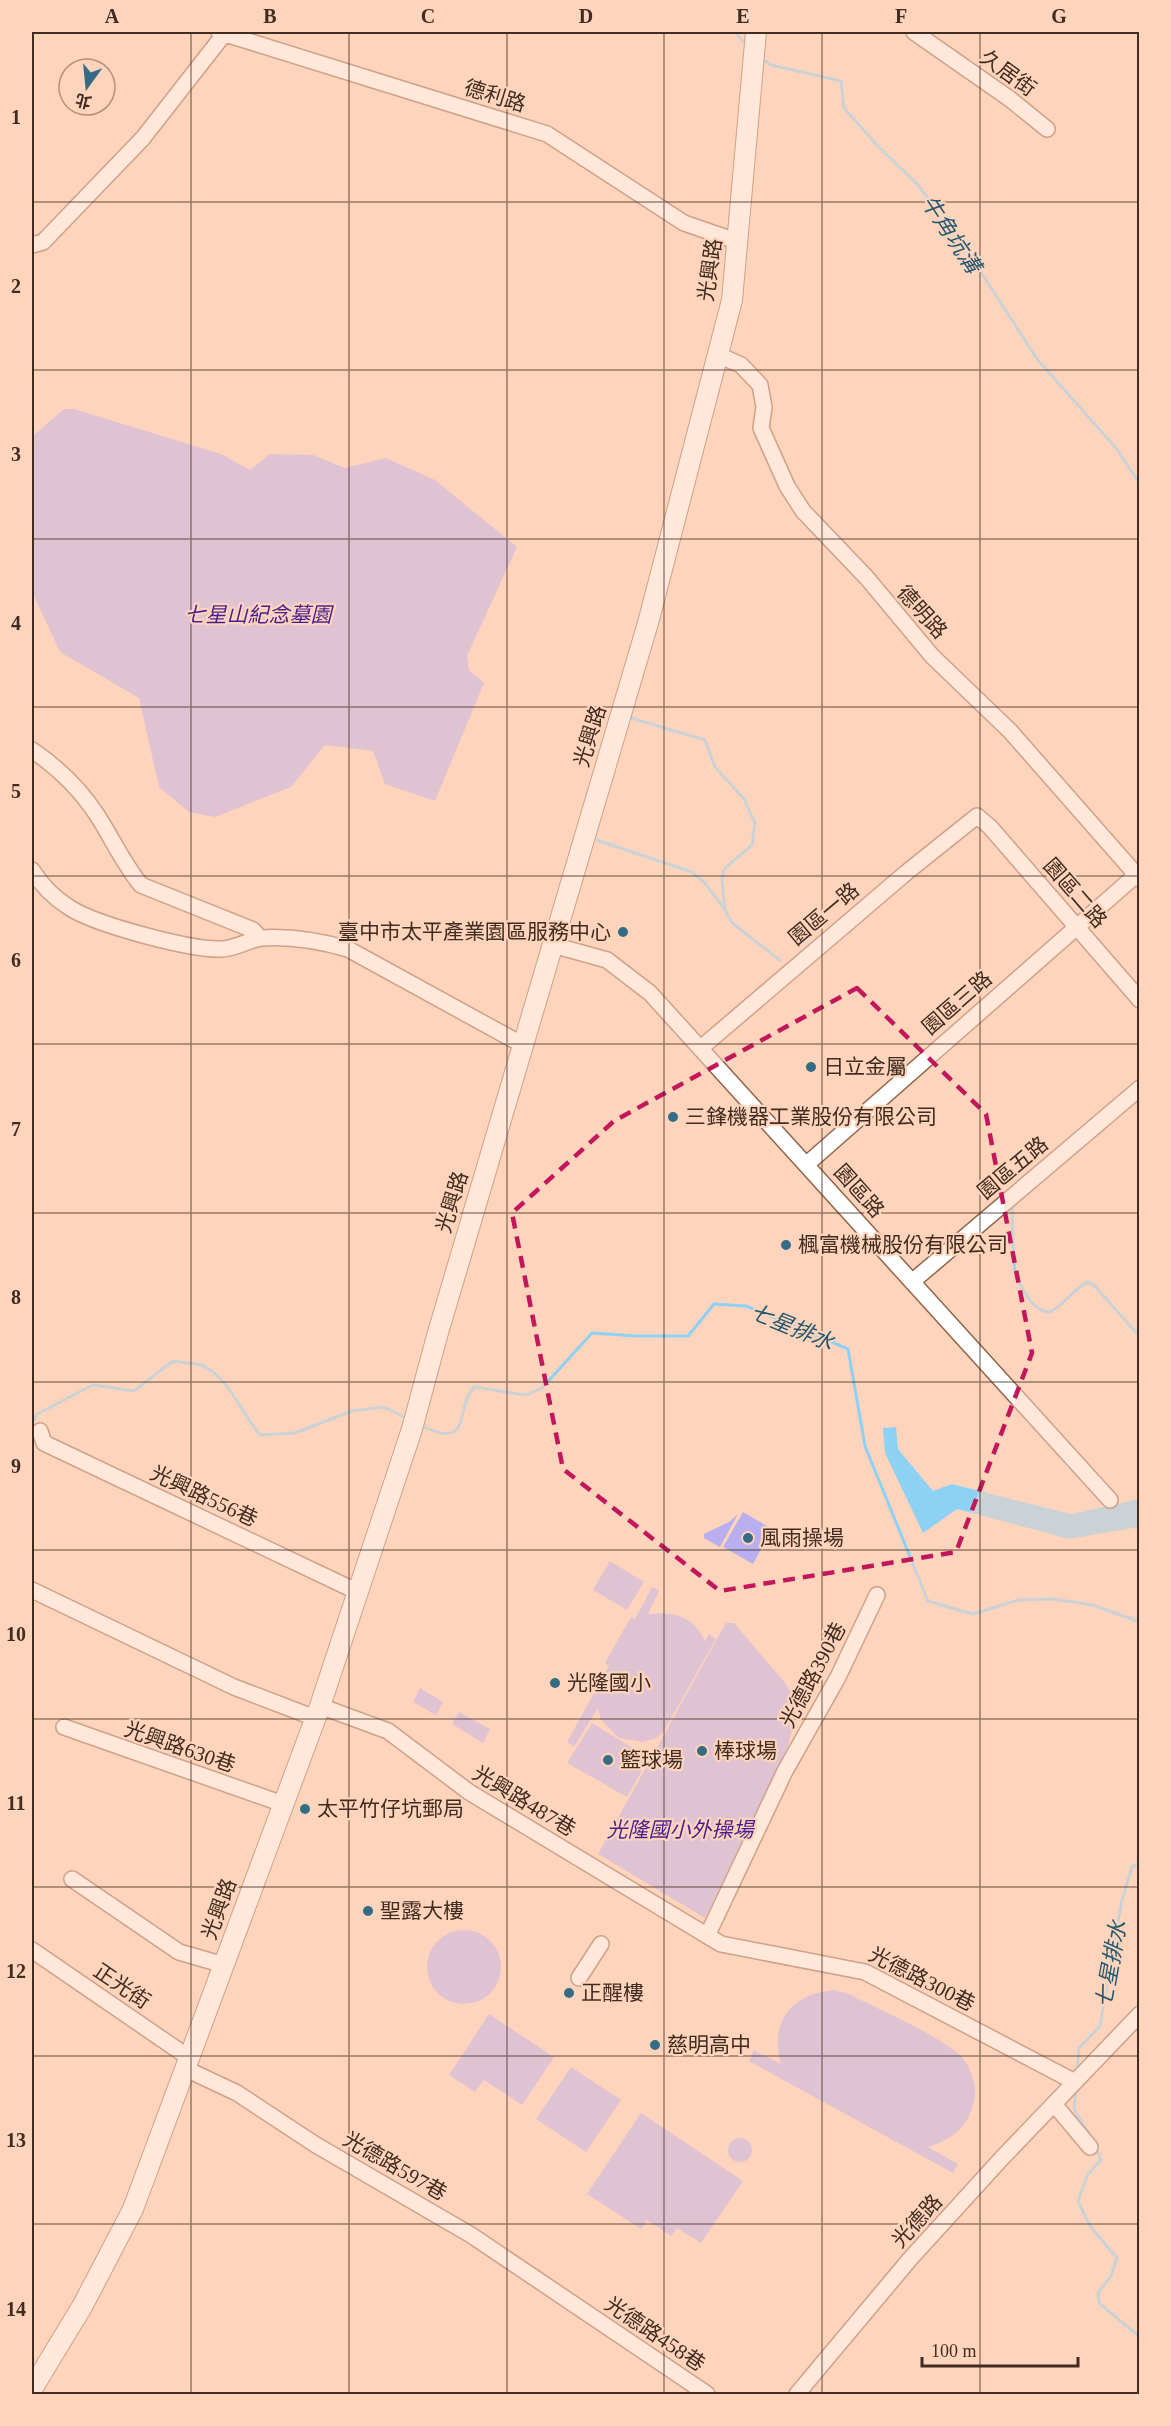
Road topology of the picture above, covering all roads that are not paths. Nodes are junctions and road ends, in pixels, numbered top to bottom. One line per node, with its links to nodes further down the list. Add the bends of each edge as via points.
1 (222, 32): 5 (street, 德利路, via 547,134 684,223); 6 (street, via 143,138 43,242)
2 (914, 32): 4 (street, 久居街)
3 (756, 33): 5 (main road, 光興路)
4 (1047, 129)
5 (739, 242): 7 (main road, 光興路, via 732,300)
6 (32, 245)
7 (718, 355): 11 (street, 德明路, via 741,365 760,385 764,407 761,428 802,511 867,578 932,656 1010,732); 14 (main road, 光興路, via 648,623)
8 (32, 750): 13 (street, via 74,785 141,885 253,930)
9 (977, 816): 12 (street, 園區二路); 17 (street, 園區一路)
10 (32, 870): 13 (street, via 43,888 71,909 94,919 187,946 223,950)
11 (1138, 877): 12 (street, 園區三路)
12 (1077, 927): 15 (street, 園區二路); 19 (street, 園區三路)
13 (260, 938): 16 (street, via 317,940 348,949)
14 (553, 945): 16 (main road, 光興路); 17 (street, 園區路, via 619,967)
15 (1140, 1000)
16 (523, 1045): 24 (main road, 光興路, via 414,1421)
17 (702, 1047): 19 (street, 園區路)
18 (1140, 1088): 20 (street, 園區五路)
19 (807, 1164): 20 (street, 園區路)
20 (913, 1281): 22 (street, 園區路)
21 (40, 1431): 24 (street, 光興路556巷, via 44,1443)
22 (1110, 1500)
23 (32, 1590): 26 (street, 光興路487巷, via 234,1687)
24 (358, 1592): 26 (main road, 光興路)
25 (877, 1595): 30 (street, 光德路390巷, via 838,1677 784,1771)
26 (318, 1712): 28 (main road, 光興路); 30 (street, 光興路487巷, via 388,1731 463,1789)
27 (64, 1727): 28 (street, 光興路630巷)
28 (283, 1804): 33 (main road, 光興路)
29 (72, 1879): 33 (street, via 179,1952)
30 (706, 1936): 37 (street, 光德路300巷, via 740,1949 865,1971)
31 (601, 1944): 34 (street)
32 (32, 1950): 36 (street, 正光街)
33 (224, 1965): 36 (main road, 光興路)
34 (579, 1978)
35 (1140, 2014): 37 (street, 光德路)
36 (186, 2062): 40 (street, 光德路597巷, via 316,2145 471,2235); 41 (main road, 光興路, via 133,2210 83,2305)
37 (1075, 2082): 38 (street, 光德路)
38 (1054, 2104): 39 (street); 43 (street, 光德路, via 910,2259)
39 (1090, 2147)
40 (579, 2309): 42 (street, 光德路458巷)
41 (32, 2389)
42 (707, 2394)
43 (797, 2394)

